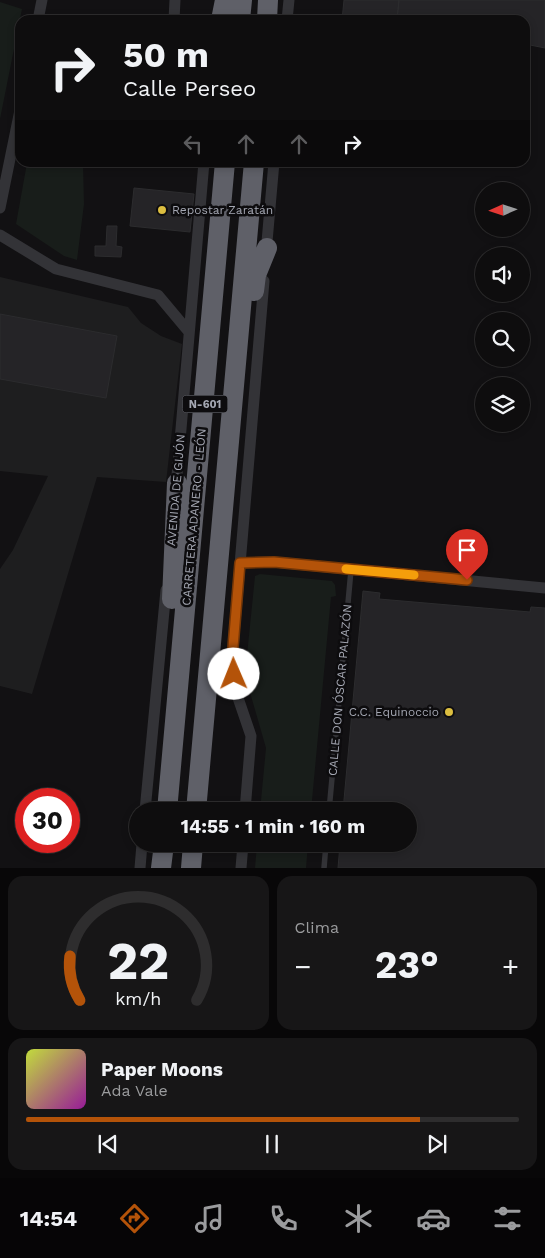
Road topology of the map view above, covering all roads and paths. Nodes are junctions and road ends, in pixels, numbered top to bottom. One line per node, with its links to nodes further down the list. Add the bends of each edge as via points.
1 (42, 0): 8 (street)
2 (175, 0): 9 (street)
3 (219, 0): 10 (street)
4 (225, 0): 11 (highway)
5 (242, 0): 12 (highway)
6 (268, 0): 13 (highway)
7 (289, 0): 14 (street)
8 (39, 15)
9 (174, 15)
10 (218, 15)
11 (222, 15)
12 (240, 15)
13 (267, 15)
14 (288, 15)
15 (15, 134): 20 (street)
16 (202, 167): 23 (street, AVENIDA DE GIJÓN)
17 (225, 167): 30 (highway, CARRETERA ADANERO - LEÓN / N-601)
18 (254, 167): 24 (highway, N-601)
19 (274, 167): 22 (street)
20 (0, 208)
21 (0, 235): 23 (street, via 56,270 158,295)
22 (267, 248): 24 (highway, via 256,275 252,310); 26 (street)
23 (189, 332): 25 (street, AVENIDA DE GIJÓN)
24 (236, 368): 32 (highway, N-601)
25 (177, 483): 29 (street, AVENIDA DE GIJÓN); 31 (highway, via 165,698)
26 (240, 563): 27 (street, via 274,562); 33 (street, via 232,659 235,689 251,736)
27 (351, 570): 28 (street); 34 (lane, CALLE DON ÓSCAR PALAZÓN)
28 (545, 588)
29 (146, 802)
30 (167, 802)
31 (167, 802)
32 (197, 802)
33 (246, 802)
34 (330, 802)
35 (141, 852): 40 (street)
36 (163, 852): 41 (highway)
37 (192, 852): 42 (highway)
38 (242, 852): 43 (street)
39 (325, 852): 44 (lane)
40 (140, 868)
41 (161, 868)
42 (191, 868)
43 (241, 868)
44 (324, 868)

